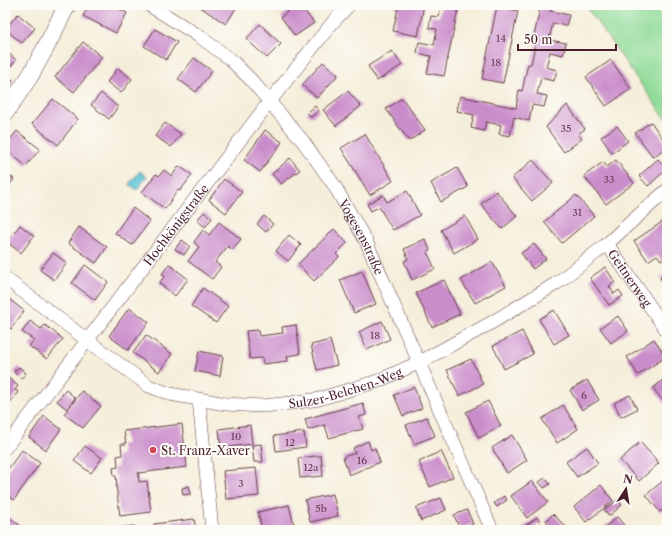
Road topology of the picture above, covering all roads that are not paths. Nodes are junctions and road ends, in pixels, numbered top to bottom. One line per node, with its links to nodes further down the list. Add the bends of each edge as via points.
1 (67, 5): 5 (street, via 30,76)
2 (149, 5): 4 (street, Vogesenstraße, via 186,27 230,59)
3 (349, 5): 4 (street, Hochkönigstraße)
4 (270, 100): 10 (street, Hochkönigstraße); 11 (street, Vogesenstraße, via 334,185 366,241)
5 (7, 107)
6 (667, 190): 7 (street, Sulzer-Belchen-Weg)
7 (607, 244): 9 (street, Geitnerweg); 11 (street, Sulzer-Belchen-Weg, via 557,284)
8 (5, 278): 10 (street, Sulzer-Belchen-Weg)
9 (667, 331)
10 (86, 340): 12 (street, Sulzer-Belchen-Weg, via 149,386 170,394); 13 (street, Hochkönigstraße)
11 (420, 362): 12 (street, Sulzer-Belchen-Weg, via 378,381 319,398 291,403 263,406); 15 (street, Vogesenstraße)
12 (199, 400): 14 (street)
13 (5, 448)
14 (212, 530)
15 (492, 530)

